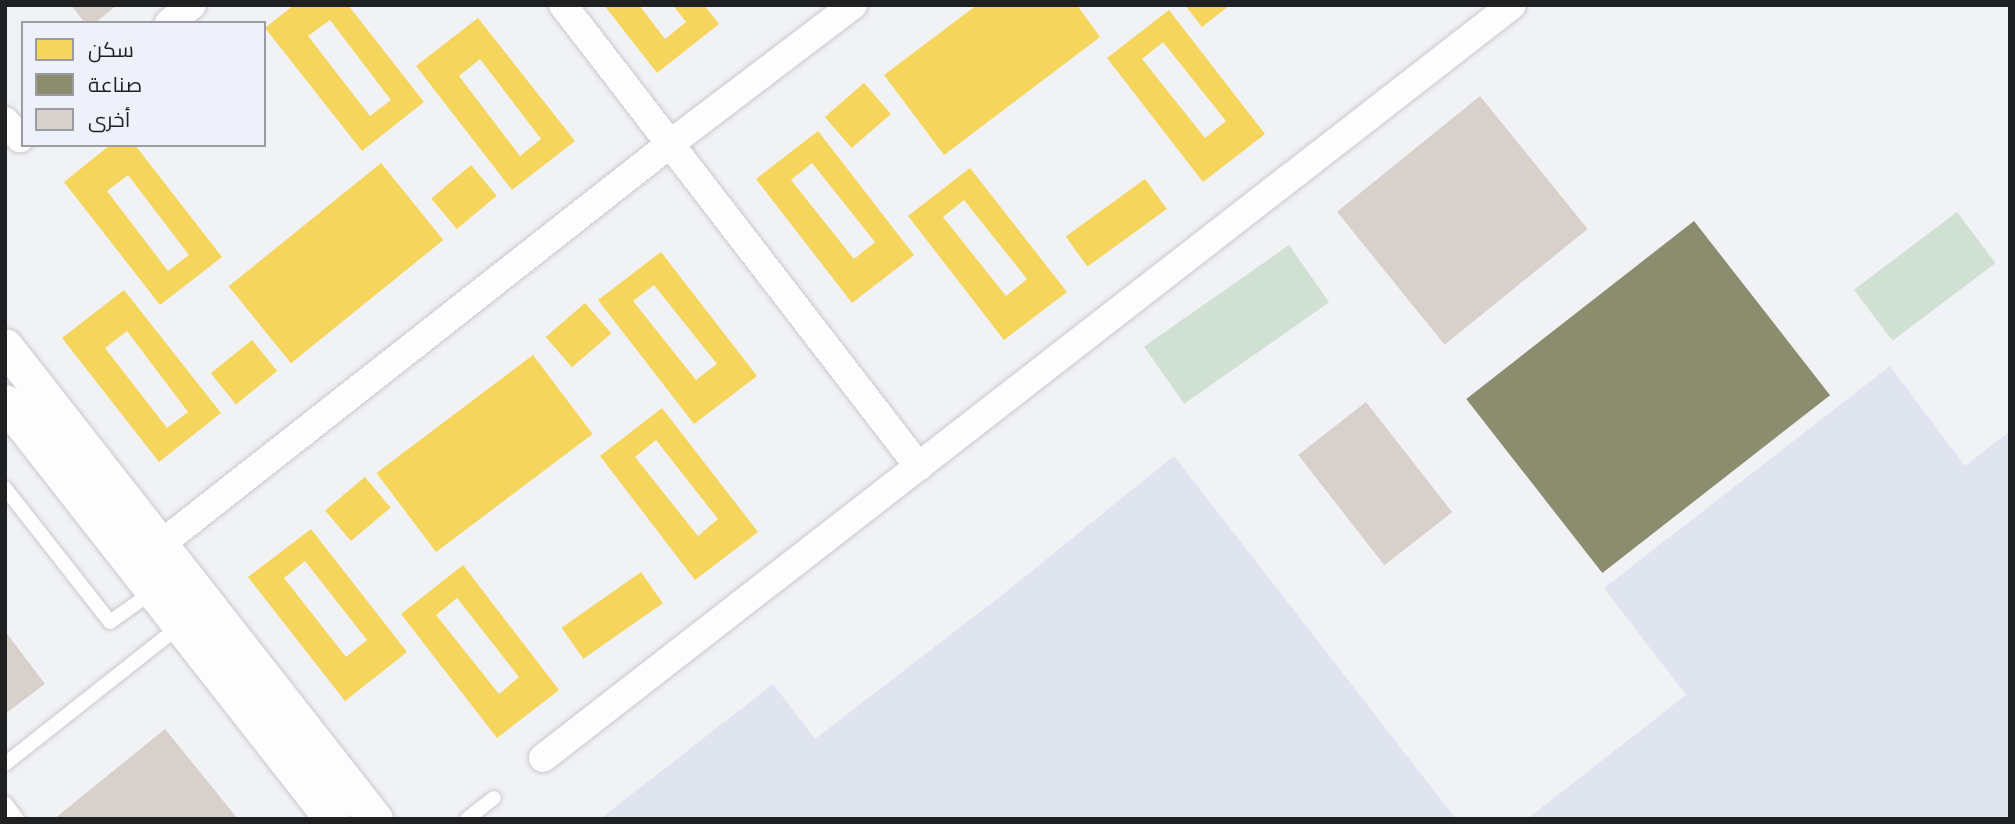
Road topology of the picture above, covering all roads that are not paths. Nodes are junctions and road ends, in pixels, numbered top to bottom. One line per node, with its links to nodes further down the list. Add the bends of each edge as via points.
1 (192, 5): 5 (street)
2 (563, 5): 8 (street)
3 (853, 5): 8 (street)
4 (1512, 5): 11 (street)
5 (172, 21)
6 (5, 121): 7 (street)
7 (21, 137)
8 (670, 144): 11 (street); 13 (street)
9 (5, 346): 13 (street)
10 (5, 402): 14 (street)
11 (919, 467): 16 (street)
12 (5, 488): 14 (lane, via 110,622)
13 (161, 544): 15 (street)
14 (155, 590): 15 (street)
15 (194, 615): 17 (lane); 21 (street); 22 (street)
16 (544, 758)
17 (5, 764)
18 (494, 798): 23 (lane)
19 (5, 803): 20 (lane)
20 (18, 819)
21 (332, 819)
22 (375, 819)
23 (467, 819)

